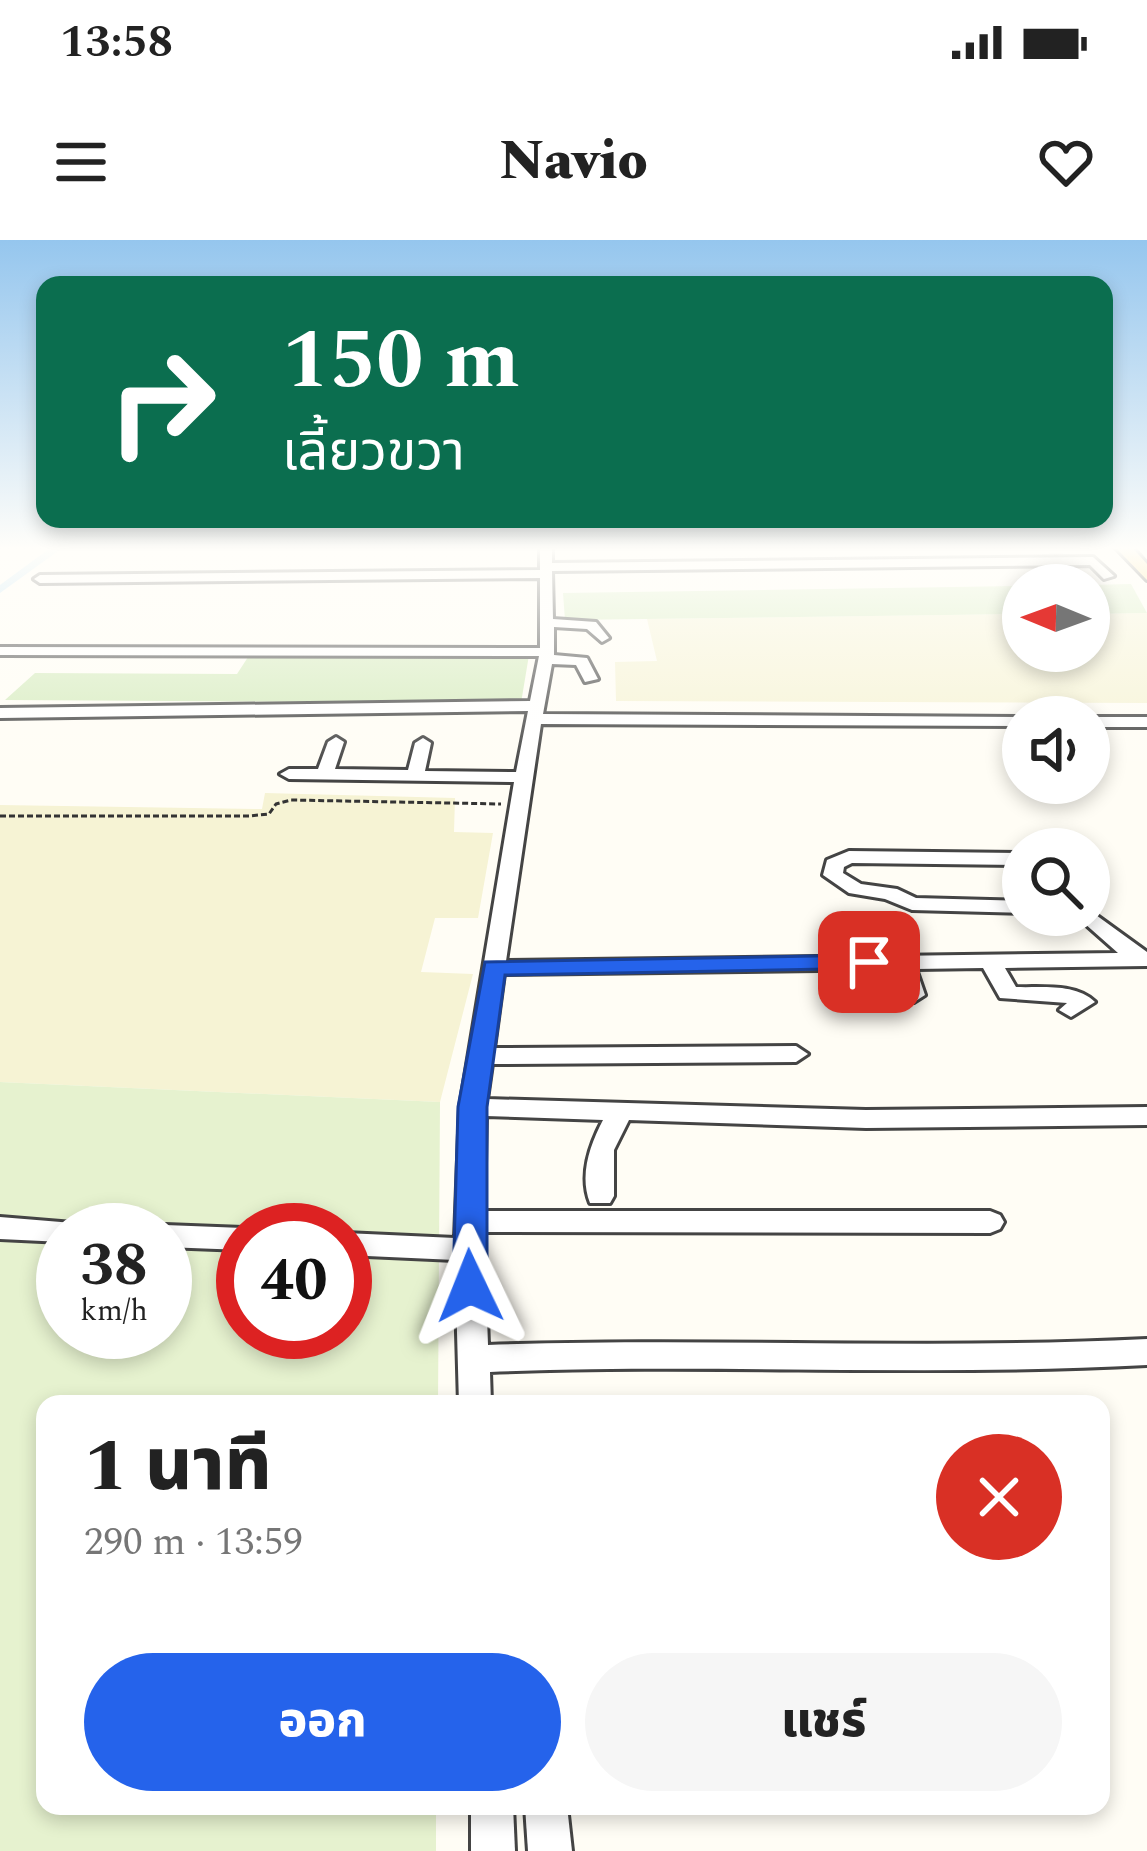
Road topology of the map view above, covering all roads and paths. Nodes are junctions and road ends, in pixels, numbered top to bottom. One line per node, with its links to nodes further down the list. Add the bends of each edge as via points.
1 (549, 623): 2 (street, via 591,625); 4 (street)
2 (602, 638)
3 (0, 651): 4 (street)
4 (547, 656): 5 (street, via 582,662); 6 (street)
5 (590, 680)
6 (537, 712): 7 (street); 8 (street); 16 (street)
7 (0, 713)
8 (1002, 721)
9 (1110, 722): 10 (street)
10 (1147, 722)
11 (337, 742): 14 (street)
12 (424, 743): 15 (street)
13 (290, 774): 14 (street)
14 (325, 775): 15 (street)
15 (415, 776): 16 (street)
16 (524, 777): 17 (street)
17 (518, 805): 18 (path, via 291,800 249,816); 25 (street)
18 (0, 817)
19 (1002, 859): 20 (street, via 849,857 834,864 833,874 912,904)
20 (1002, 906)
21 (1110, 934): 22 (street)
22 (1143, 959): 23 (street)
23 (990, 961): 24 (street); 27 (street, via 1008,993)
24 (903, 962): 25 (street); 26 (street)
25 (494, 968): 29 (street)
26 (914, 995)
27 (1054, 1005)
28 (796, 1054): 29 (street)
29 (478, 1055): 30 (street)
30 (472, 1107): 31 (street); 39 (street)
31 (620, 1112): 33 (street); 35 (street, via 601,1150)
32 (1147, 1116): 33 (street)
33 (866, 1119): 34 (street)
34 (858, 1147)
35 (600, 1196)
36 (990, 1222): 39 (street)
37 (0, 1228): 38 (street)
38 (36, 1230)
39 (469, 1236): 40 (street); 42 (street)
40 (372, 1242)
41 (1147, 1352): 42 (street, via 1014,1360 696,1351)
42 (473, 1359): 43 (street)
43 (475, 1395)
44 (491, 1815): 46 (street)
45 (547, 1815): 47 (street)
46 (493, 1851)
47 (550, 1851)

